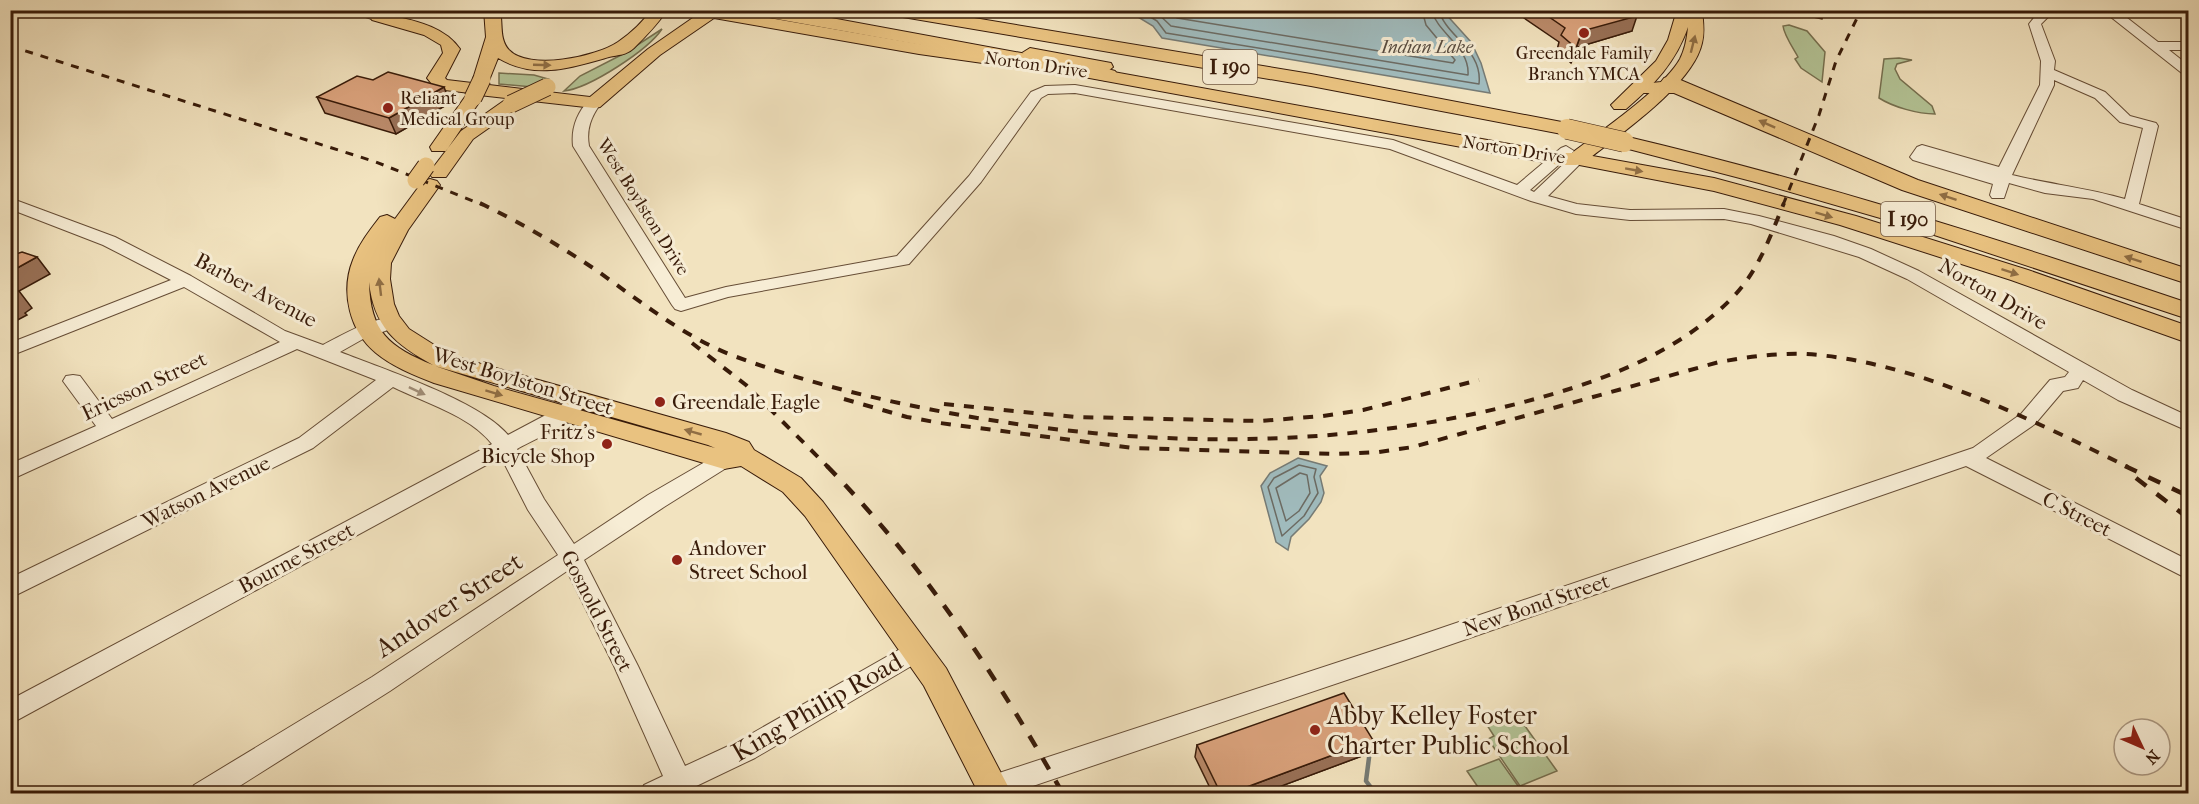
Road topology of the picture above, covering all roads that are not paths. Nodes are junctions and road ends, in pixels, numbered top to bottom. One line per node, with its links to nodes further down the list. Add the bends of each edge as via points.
1 (350, 10): 15 (street)
2 (492, 10): 16 (main road)
3 (660, 10): 18 (main road)
4 (755, 10): 23 (highway)
5 (793, 10): 28 (main road, Norton Drive)
6 (842, 10): 17 (highway)
7 (891, 10): 17 (highway, I 190)
8 (949, 10): 17 (highway, I 190)
9 (992, 10): 17 (highway)
10 (1685, 10): 25 (main road, via 1675,46)
11 (1694, 10): 24 (main road, one-way to 11, via 1691,54 1696,30)
12 (2049, 10): 22 (street, via 2035,24)
13 (2108, 10): 19 (street)
14 (707, 11): 23 (main road, Norton Drive, via 919,49); 26 (main road, West Boylston Drive)
15 (384, 14): 26 (main road, via 447,40 451,53 436,78 442,85)
16 (494, 40): 18 (main road, one-way to 18, via 508,58 541,66 582,61); 29 (main road, bridge, via 490,60 473,98)
17 (1103, 41): 27 (highway, I 190, bridge)
18 (628, 45): 29 (main road, bridge, via 493,115)
19 (2155, 46): 20 (street); 21 (street)
20 (2188, 46)
21 (2188, 70)
22 (2049, 73): 33 (street, via 2100,95 2125,119 2151,126); 33 (street, via 2043,96 2002,182 2095,195)
23 (1108, 75): 28 (main road, Norton Drive, via 1302,113)
24 (1671, 85): 25 (highway); 28 (main road); 35 (highway, one-way to 24, via 1910,186)
25 (1640, 89): 28 (main road)
26 (594, 103): 38 (street, West Boylston Drive, via 581,126 581,146)
27 (1629, 137): 37 (highway, I 190, via 1873,196); 39 (highway, I 190, via 1861,204)
28 (1567, 156): 30 (street); 31 (street); 41 (highway, one-way to 41, via 1716,185 1805,209 2004,270)
29 (427, 173): 40 (main road, via 406,207 381,265)
30 (1519, 191): 31 (street, Norton Drive); 38 (street, Norton Drive, via 1385,143 1090,91 1045,90 1034,97 975,179 903,260 726,292)
31 (1537, 198): 45 (street, Norton Drive, via 1608,213 1735,215 1828,240 1913,275)
32 (10, 202): 36 (street, Barber Avenue, via 109,241)
33 (2131, 206): 34 (street)
34 (2188, 225)
35 (2188, 277)
36 (185, 280): 42 (street, Barber Avenue); 43 (street)
37 (2188, 295)
38 (681, 305)
39 (2188, 311)
40 (379, 327): 44 (street); 50 (main road, West Boylston Street, via 380,345 431,374)
41 (2188, 335)
42 (297, 342): 44 (street, Barber Avenue); 52 (street, Ericsson Street)
43 (10, 350)
44 (325, 352): 47 (street, Barber Avenue)
45 (2056, 356): 46 (street, Norton Drive); 49 (street, via 2050,375)
46 (2080, 370): 49 (street, New Bond Street, via 2071,383); 51 (street, Norton Drive)
47 (391, 379): 53 (street, Barber Avenue, one-way to 53, via 474,417); 59 (street, Watson Avenue, via 306,443)
48 (73, 381): 52 (street)
49 (2057, 385): 55 (street, New Bond Street, via 2022,424)
50 (572, 407): 53 (street, Bourne Street); 54 (main road, West Boylston Street)
51 (2188, 424)
52 (108, 428): 56 (street, Ericsson Street)
53 (505, 446): 57 (street, Gosnold Street, via 533,499); 61 (street, Bourne Street)
54 (734, 458): 57 (street, Andover Street, via 656,501); 60 (main road, West Boylston Street, via 779,476 802,496)
55 (1966, 458): 58 (street, C Street); 63 (street, New Bond Street)
56 (10, 473)
57 (572, 558): 62 (street, Gosnold Street); 64 (street, Andover Street, via 381,684)
58 (2188, 570)
59 (10, 589)
60 (917, 651): 62 (street, King Philip Road, via 746,750); 63 (main road, West Boylston Street, via 940,686)
61 (10, 713)
62 (679, 782): 65 (street, King Philip Road)
63 (994, 790)
64 (203, 794)
65 (653, 794)

